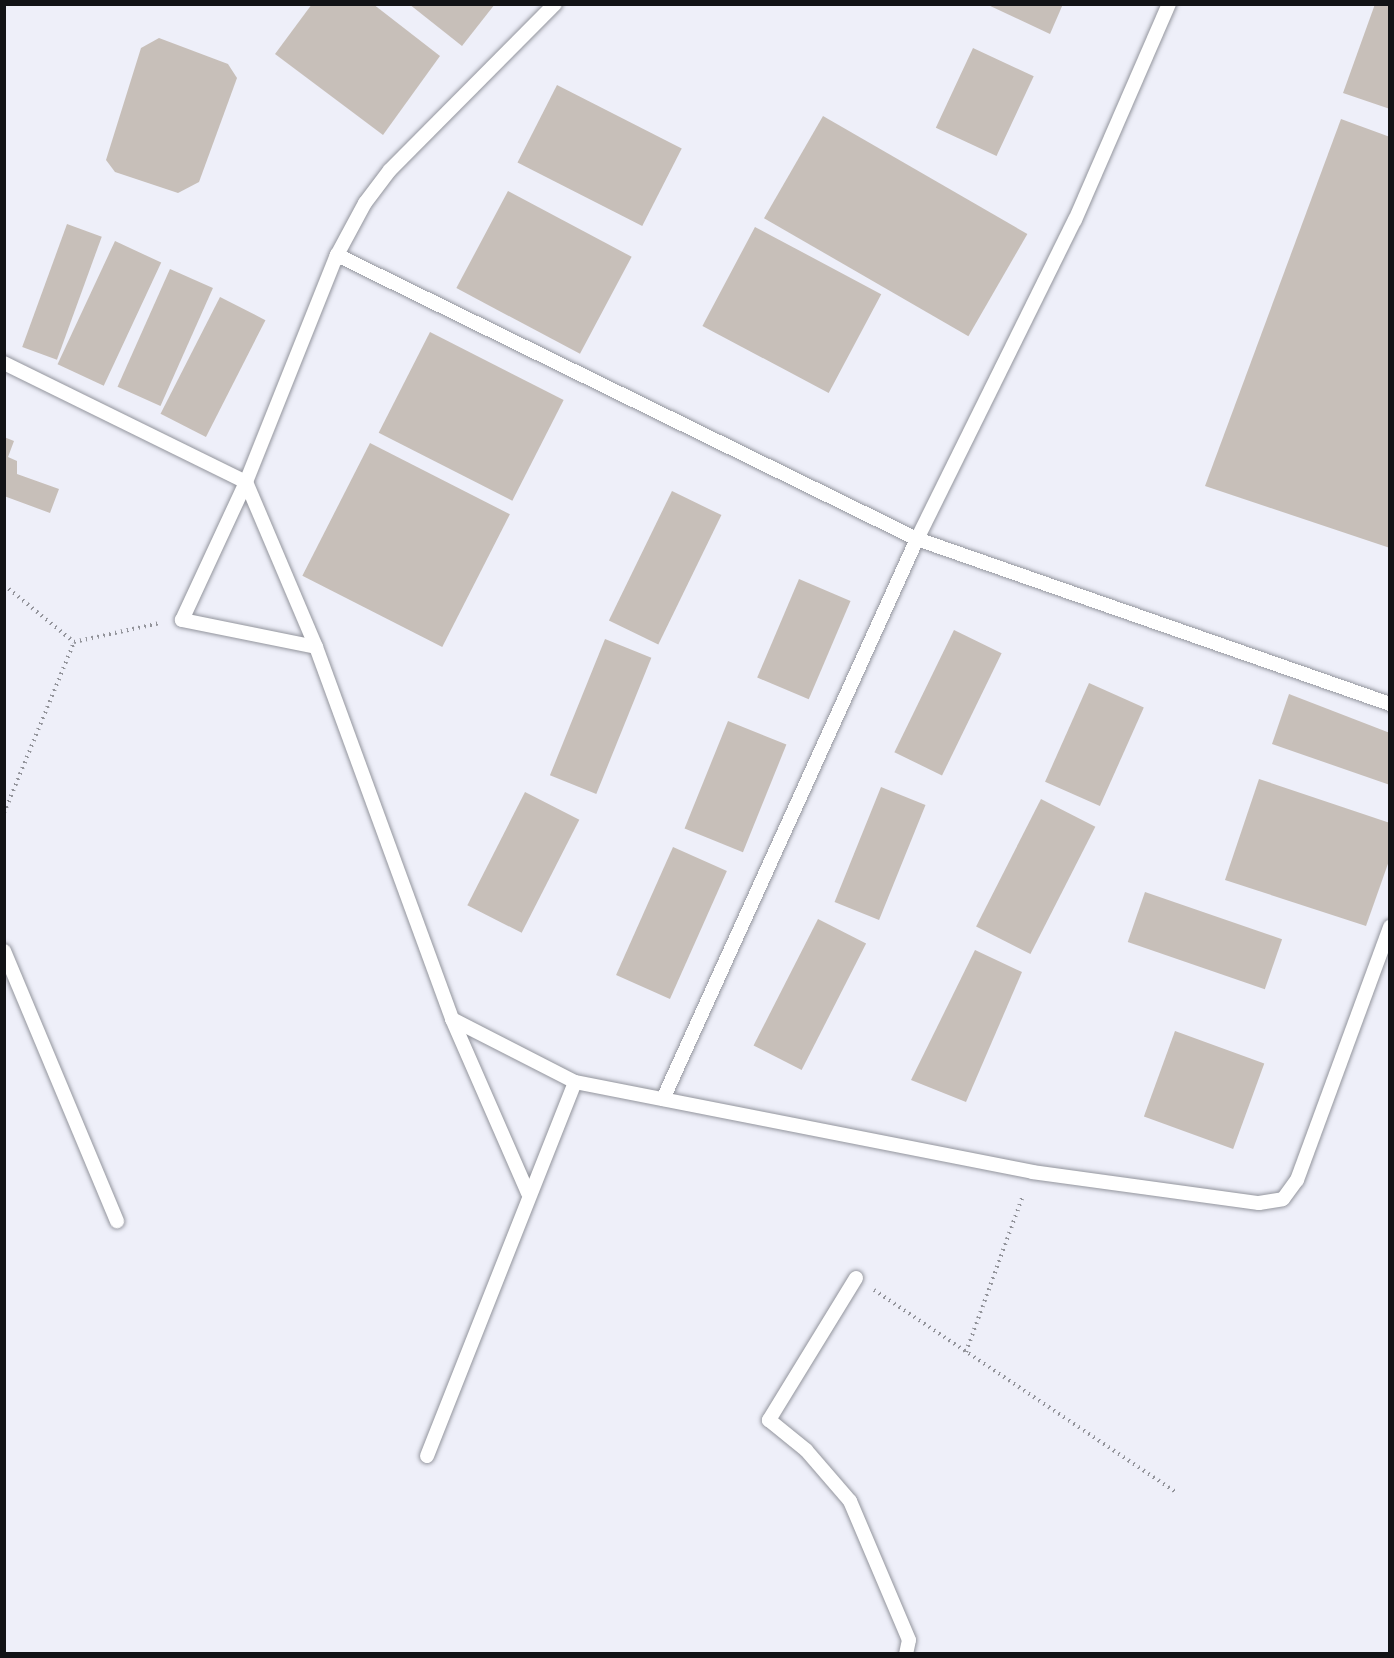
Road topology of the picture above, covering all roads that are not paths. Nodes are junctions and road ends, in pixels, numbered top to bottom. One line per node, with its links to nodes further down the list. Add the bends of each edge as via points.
1 (555, 4): 3 (lane, via 390,170)
2 (1169, 4): 6 (lane, via 1075,220)
3 (337, 255): 5 (lane); 6 (lane)
4 (4, 363): 5 (lane)
5 (246, 482): 7 (lane); 7 (lane, via 182,620)
6 (917, 539): 8 (lane); 13 (lane)
7 (316, 647): 11 (lane)
8 (1389, 704)
9 (1389, 927): 13 (lane, via 1297,1180 1283,1199 1260,1203 1032,1172)
10 (4, 951): 15 (lane)
11 (452, 1019): 12 (lane); 14 (lane)
12 (575, 1082): 13 (lane); 14 (lane)
13 (663, 1099)
14 (528, 1193): 17 (lane)
15 (117, 1221)
16 (856, 1278): 18 (lane, via 769,1420 806,1450 850,1501 909,1640)
17 (427, 1456)
18 (906, 1653)

